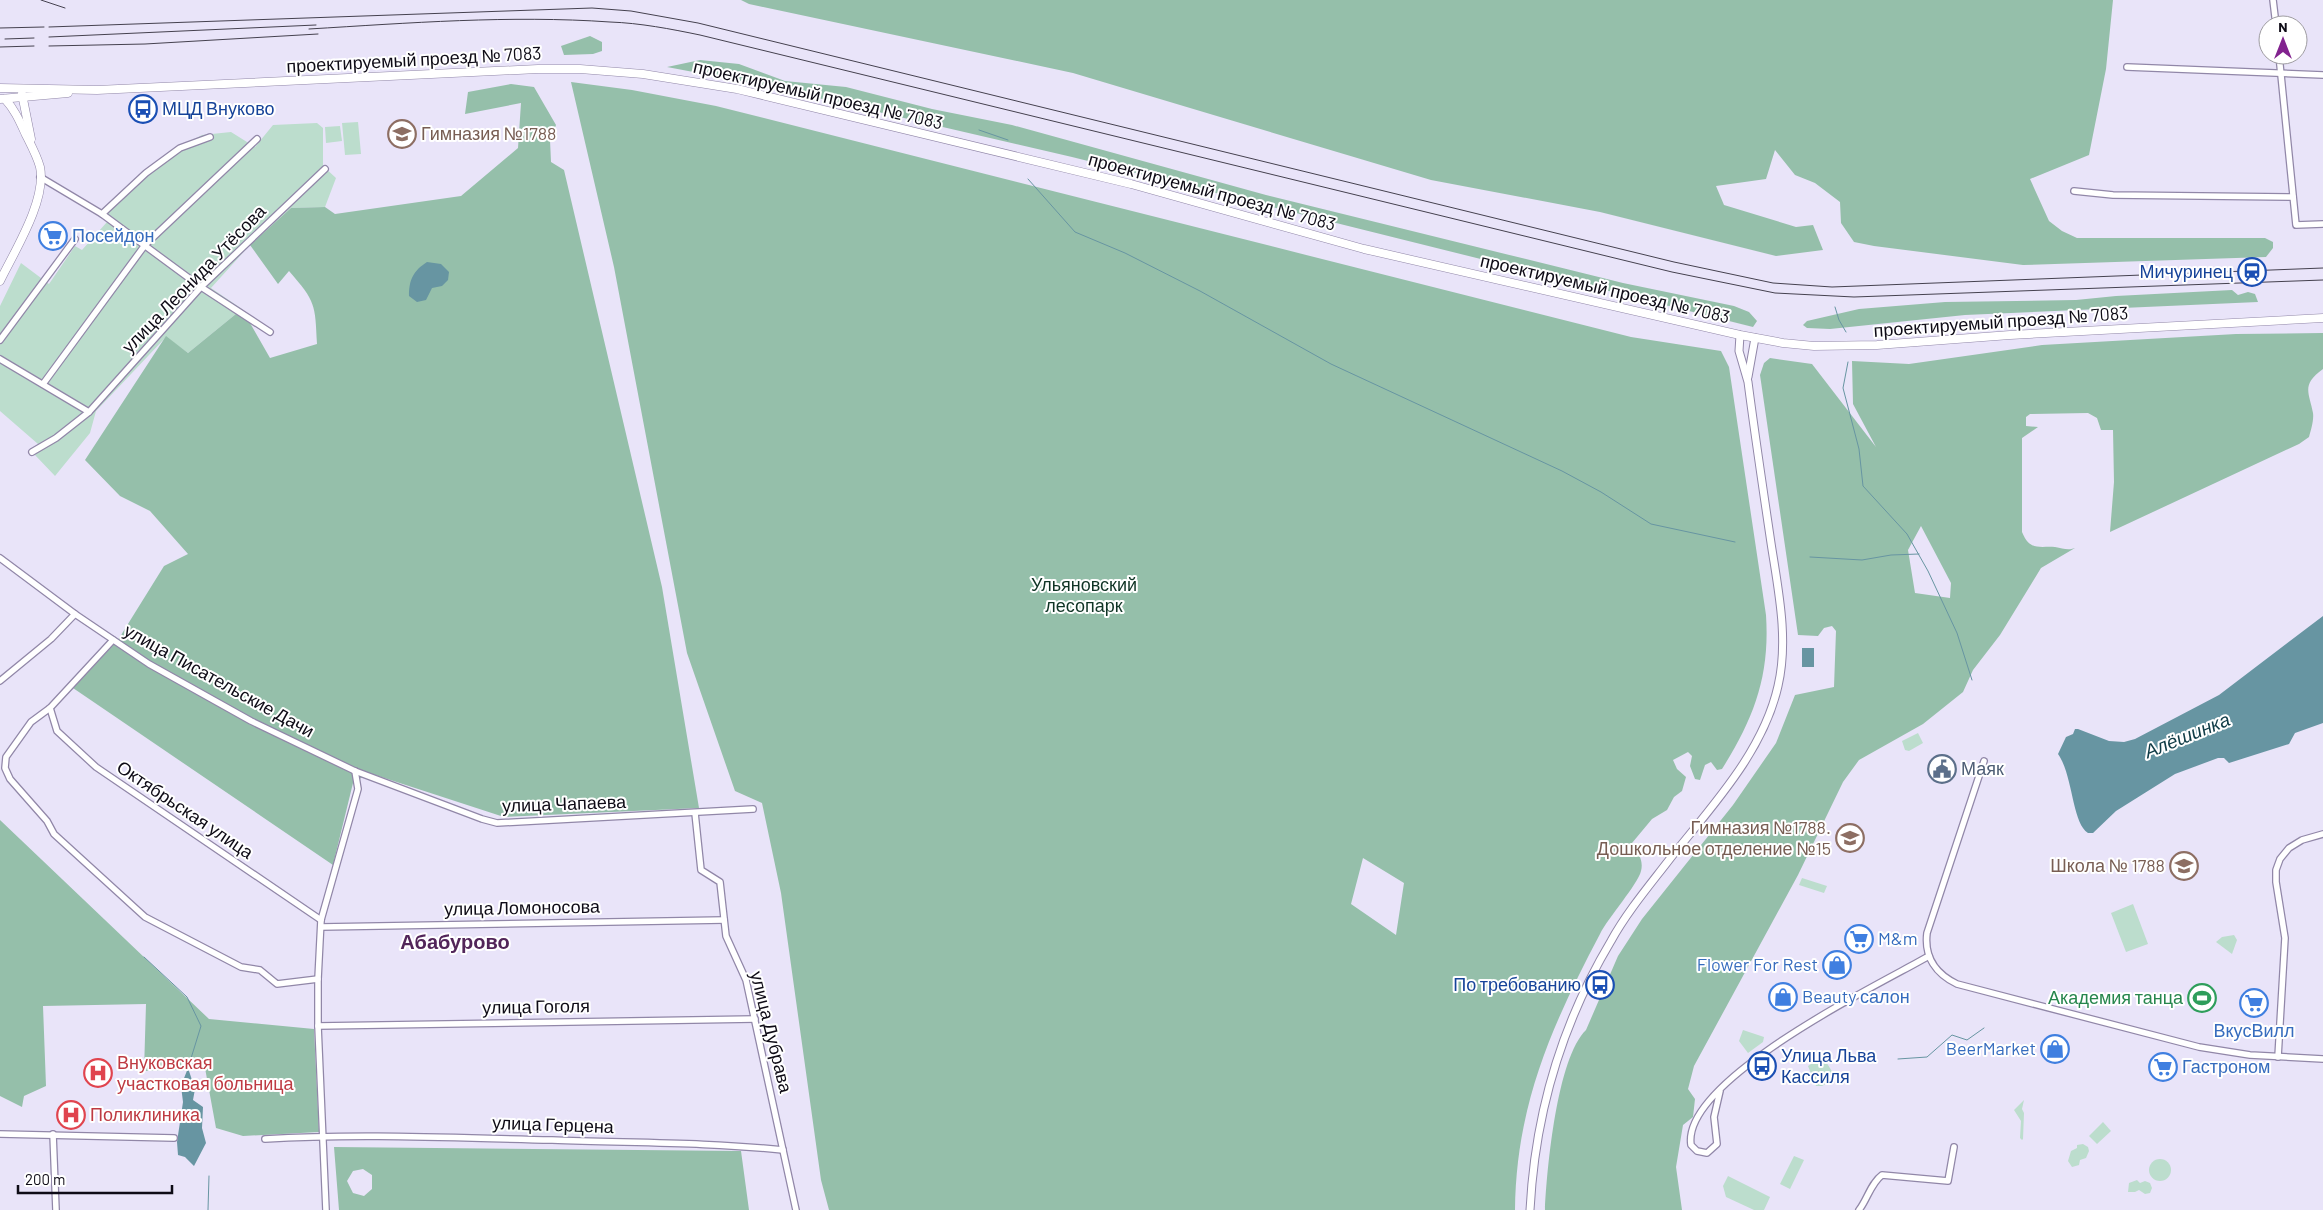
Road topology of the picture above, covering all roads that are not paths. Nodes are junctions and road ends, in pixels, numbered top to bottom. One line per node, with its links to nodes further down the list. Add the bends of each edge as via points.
1 (2273, 0): 2 (street)
2 (2275, 15)
3 (2280, 65): 5 (street)
4 (2128, 67): 5 (street)
5 (2281, 73): 6 (street); 19 (street)
6 (2323, 74)
7 (0, 88): 8 (main road, проектируемый проезд № 7083)
8 (20, 88): 9 (main road, проектируемый проезд № 7083); 10 (main road)
9 (93, 90): 10 (main road, проектируемый проезд № 7083); 28 (main road, проектируемый проезд № 7083, via 538,69 580,69 662,77 737,90 1011,154 1364,249)
10 (20, 98): 11 (main road, проектируемый проезд № 7083); 12 (main road); 15 (main road)
11 (3, 99): 12 (main road)
12 (14, 109): 15 (main road)
13 (210, 137): 20 (street, via 180,148 146,173)
14 (257, 139): 23 (street)
15 (32, 149): 17 (main road, via 40,166)
16 (325, 169): 25 (street, улица Леонида Утёсова)
17 (40, 177): 20 (street); 24 (main road, via 31,216)
18 (2074, 191): 19 (street, via 2113,195)
19 (2293, 197): 21 (street, via 2296,225)
20 (102, 214): 23 (street)
21 (2323, 224)
22 (75, 238): 30 (street)
23 (145, 245): 25 (street); 33 (street)
24 (0, 281)
25 (202, 288): 27 (street); 34 (street, улица Леонида Утёсова)
26 (2323, 318): 29 (main road, проектируемый проезд № 7083, via 1843,347)
27 (270, 332)
28 (1740, 335): 29 (main road, проектируемый проезд № 7083); 32 (street, via 1739,351)
29 (1755, 338): 32 (street)
30 (0, 340)
31 (0, 359): 33 (street)
32 (1748, 382): 65 (street, via 1782,624 1778,685 1763,729 1745,759 1633,908 1592,975 1553,1070 1536,1149)
33 (43, 384): 34 (street)
34 (89, 412): 35 (street, улица Леонида Утёсова)
35 (32, 452)
36 (0, 558): 37 (street, улица Писательские Дачи)
37 (75, 614): 38 (street, улица Писательские Дачи); 39 (street, via 51,639)
38 (113, 640): 40 (street); 42 (street, улица Писательские Дачи, via 251,721)
39 (0, 681)
40 (50, 708): 47 (street, Октябрьская улица, via 57,731 96,767); 49 (street, via 31,722 6,757 6,768 10,779 47,820 54,834 145,917 241,967 260,970 277,984)
41 (1984, 761): 48 (street, via 1928,928)
42 (355, 771): 44 (street, улица Чапаева, via 497,823); 47 (street, via 358,789)
43 (753, 810): 44 (street, улица Чапаева)
44 (695, 813): 46 (street, улица Дубрава, via 701,870 720,882)
45 (2323, 834): 52 (street, via 2289,848 2280,858 2276,875 2285,938)
46 (724, 920): 47 (street, улица Ломоносова); 50 (street, улица Дубрава, via 726,936 746,980)
47 (321, 924): 49 (street)
48 (1929, 956): 52 (street, via 1938,971 1957,984 2185,1044); 54 (street, via 1784,1038 1750,1062)
49 (318, 979): 51 (street)
50 (755, 1019): 51 (street, улица Гоголя); 61 (street, улица Дубрава)
51 (318, 1026): 57 (street)
52 (2278, 1057): 53 (street)
53 (2323, 1059)
54 (1720, 1090): 54 (street, via 1709,1100 1693,1128 1691,1145 1697,1151 1707,1153 1717,1144 1714,1117)
55 (0, 1134): 56 (street)
56 (53, 1134): 58 (street); 62 (street)
57 (323, 1136): 59 (street, улица Герцена); 61 (street, улица Герцена, via 726,1145); 63 (street)
58 (174, 1138)
59 (265, 1139)
60 (1954, 1147): 66 (street, via 1948,1181 1882,1175 1876,1179)
61 (783, 1150): 64 (street, улица Дубрава)
62 (56, 1210)
63 (326, 1210)
64 (796, 1210)
65 (1530, 1210)
66 (1859, 1210)

